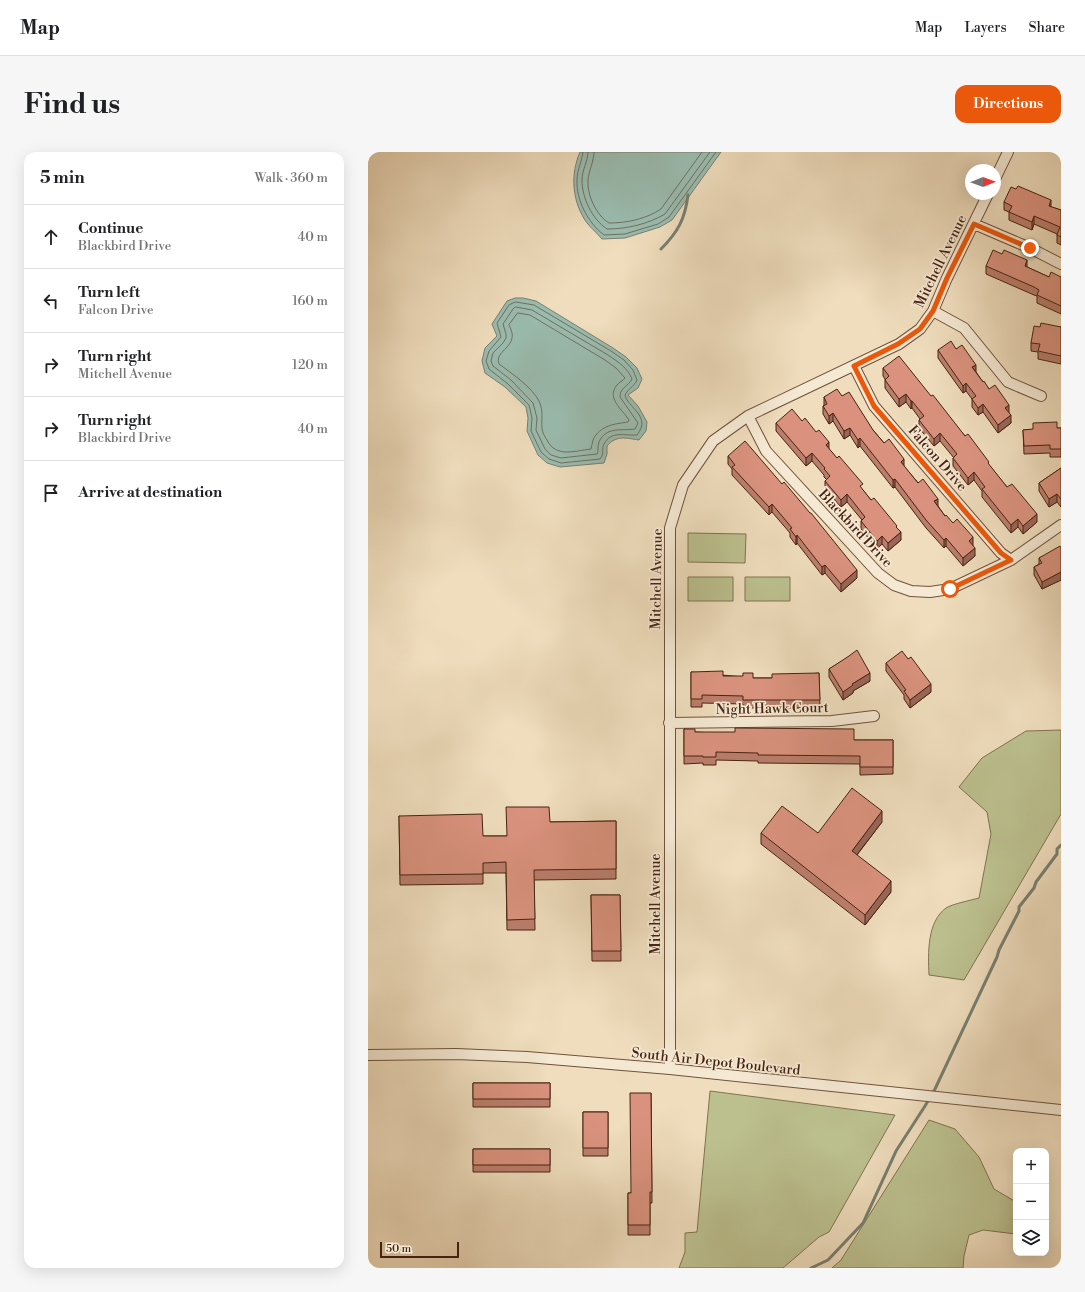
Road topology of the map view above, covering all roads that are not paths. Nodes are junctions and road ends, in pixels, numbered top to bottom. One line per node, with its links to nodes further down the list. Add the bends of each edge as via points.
1 (1008, 152): 2 (street)
2 (1001, 167)
3 (985, 200): 4 (street, Mitchell Avenue)
4 (974, 224): 5 (street); 6 (street, Mitchell Avenue)
5 (1061, 264)
6 (933, 311): 7 (street, Mitchell Avenue, via 920,329 898,344); 8 (street, via 964,328 1008,382)
7 (854, 366): 9 (street, Mitchell Avenue); 11 (street, Falcon Drive, via 874,406 1001,553)
8 (1041, 396)
9 (748, 416): 11 (street, Blackbird Drive, via 766,451 878,573 894,585 911,591 950,589); 13 (street, Mitchell Avenue, via 713,441 683,485 670,528)
10 (1061, 525): 11 (street, Blackbird Drive)
11 (1011, 560)
12 (874, 716): 13 (street, Night Hawk Court, via 832,721)
13 (669, 723): 15 (street, Mitchell Avenue)
14 (368, 1055): 15 (street, South Air Depot Boulevard, via 492,1054)
15 (670, 1069): 16 (street, South Air Depot Boulevard)
16 (1061, 1110)

